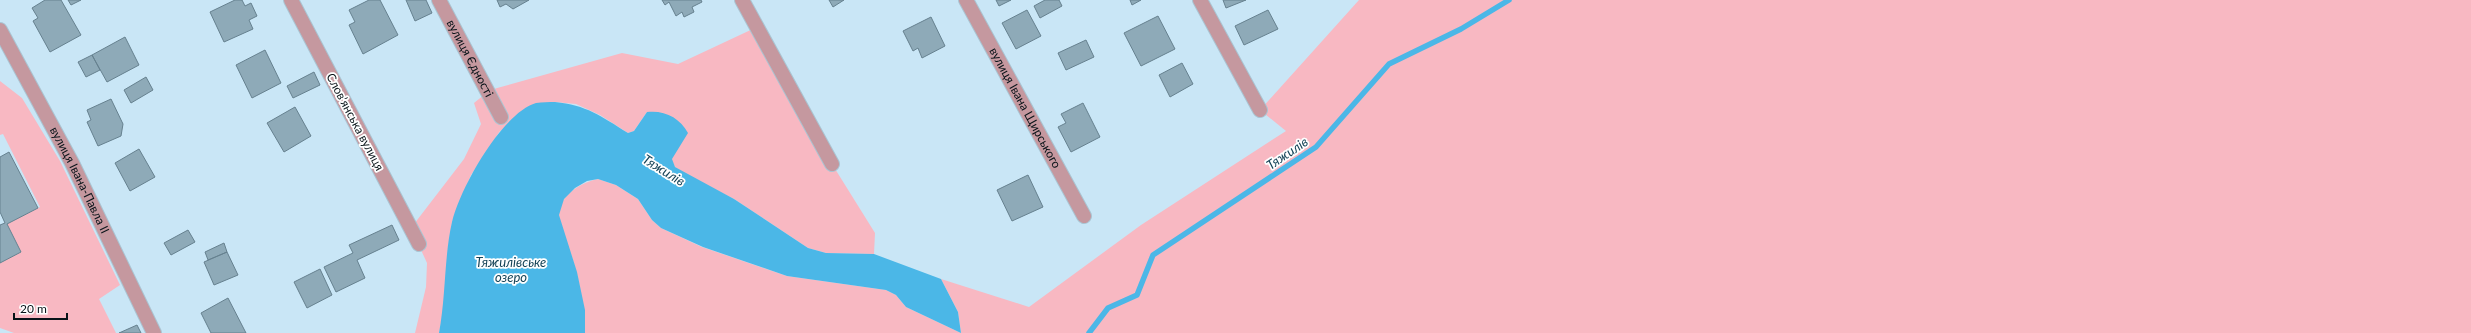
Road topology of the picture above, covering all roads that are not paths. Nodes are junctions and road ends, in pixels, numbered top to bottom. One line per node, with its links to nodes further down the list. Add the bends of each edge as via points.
1 (291, 0): 11 (street, Словʼянська вулиця)
2 (439, 0): 8 (street, вулиця Єдності)
3 (742, 0): 9 (street)
4 (966, 0): 10 (street, вулиця Івана Щирського)
5 (1200, 0): 7 (street)
6 (0, 30): 12 (street, вулиця Івана-Павла II, via 72,163)
7 (1260, 110)
8 (500, 118)
9 (832, 164)
10 (1084, 216)
11 (420, 244)
12 (154, 333)

